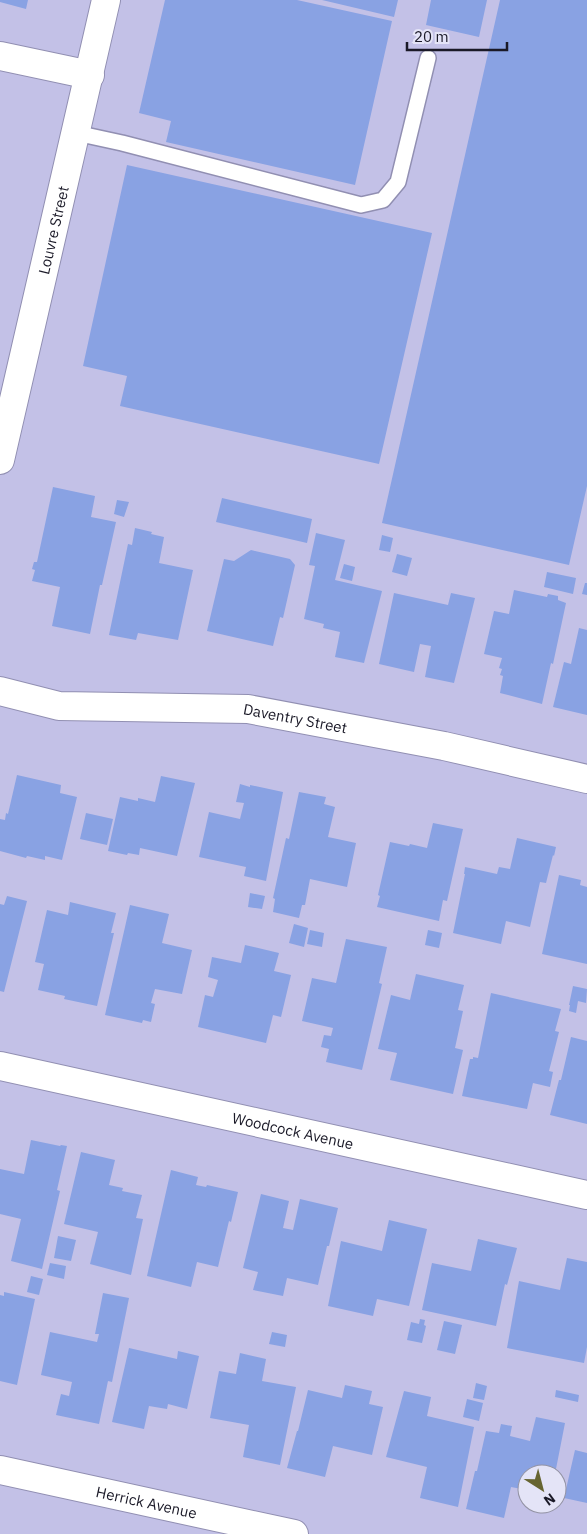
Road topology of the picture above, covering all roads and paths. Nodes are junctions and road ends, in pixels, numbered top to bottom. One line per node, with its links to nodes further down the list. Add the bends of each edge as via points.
1 (106, 0): 4 (street, Louvre Street)
2 (0, 56): 4 (street)
3 (428, 58): 5 (lane, via 398,182 383,200 361,205)
4 (90, 75): 5 (street, Louvre Street)
5 (76, 133): 6 (street, Louvre Street)
6 (0, 460)
7 (0, 691): 8 (street, Daventry Street, via 59,706 248,709 444,746)
8 (587, 779)
9 (0, 1066): 10 (street, Woodcock Avenue)
10 (587, 1195)
11 (0, 1470): 12 (street, Herrick Avenue)
12 (294, 1534)

